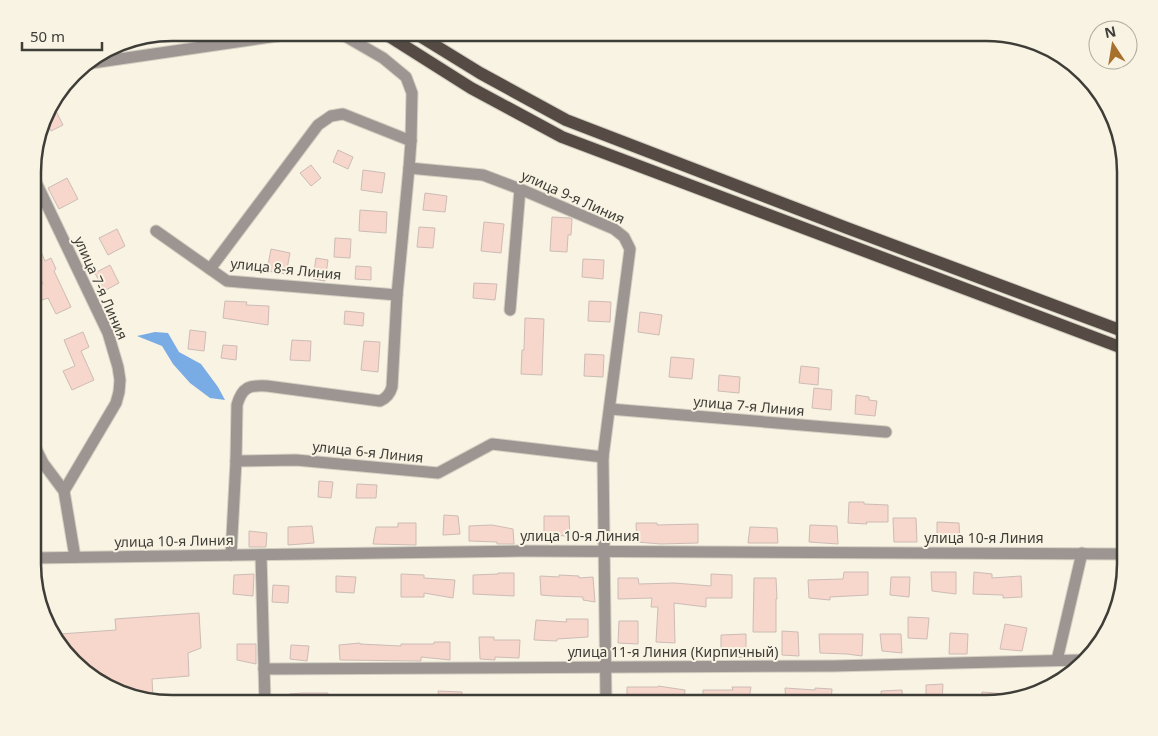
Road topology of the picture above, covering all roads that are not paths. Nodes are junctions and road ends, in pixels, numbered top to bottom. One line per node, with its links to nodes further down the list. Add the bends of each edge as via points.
1 (206, 42): 6 (street)
2 (231, 42): 6 (street)
3 (355, 42): 8 (street, via 383,58 406,77 412,93)
4 (399, 42): 17 (main road, via 471,88 562,137)
5 (430, 42): 16 (main road, via 566,120)
6 (204, 46): 7 (street)
7 (103, 61)
8 (411, 141): 9 (street); 13 (street, via 343,114 331,116 318,125)
9 (409, 168): 10 (street, улица 9-я Линия, via 483,175); 14 (street)
10 (520, 189): 15 (street); 18 (street, улица 9-я Линия, via 614,229 624,237 630,249)
11 (41, 193): 23 (street, улица 7-я Линия, via 108,333 120,380 116,403)
12 (156, 231): 13 (street, улица 8-я Линия)
13 (210, 269): 14 (street, улица 8-я Линия, via 227,280)
14 (397, 295): 22 (street, via 392,387 388,396 380,401 267,386 246,388 237,405)
15 (510, 310)
16 (1116, 329)
17 (1116, 346)
18 (610, 409): 19 (street, улица 7-я Линия); 20 (street, улица 9-я Линия)
19 (886, 432)
20 (604, 457): 22 (street, улица 6-я Линия, via 492,444 438,474 296,460); 24 (street)
21 (41, 459): 23 (street)
22 (236, 461): 27 (street)
23 (64, 491): 29 (street)
24 (604, 552): 25 (street, улица 10-я Линия); 28 (street, улица 10-я Линия); 33 (street)
25 (1082, 553): 26 (street, улица 10-я Линия); 31 (street)
26 (1116, 554)
27 (232, 555): 28 (street, улица 10-я Линия); 29 (street, улица 10-я Линия)
28 (261, 555): 34 (street)
29 (75, 557): 30 (street, улица 10-я Линия)
30 (41, 558)
31 (1057, 660): 32 (street, улица 11-я Линия (Кирпичный)); 33 (street, улица 11-я Линия (Кирпичный), via 833,666)
32 (1074, 660)
33 (606, 667): 34 (street, улица 11-я Линия (Кирпичный)); 35 (street)
34 (264, 669): 36 (street)
35 (606, 694)
36 (265, 695)

